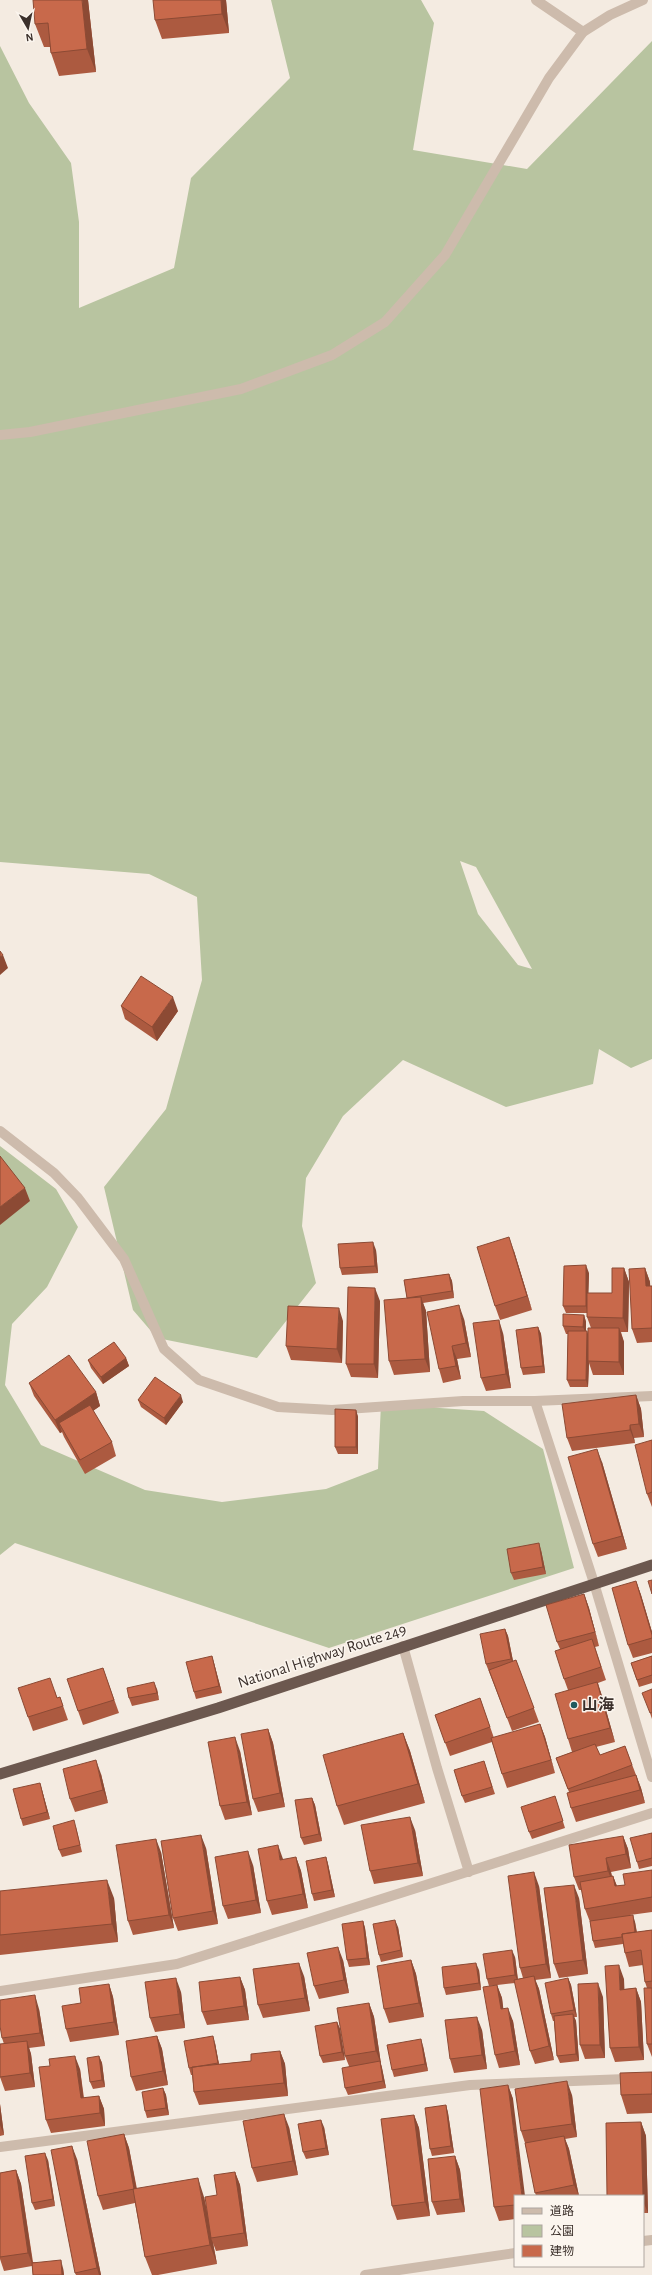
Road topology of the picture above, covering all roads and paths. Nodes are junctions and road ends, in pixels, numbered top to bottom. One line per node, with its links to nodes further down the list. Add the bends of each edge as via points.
1 (536, 0): 3 (street)
2 (643, 0): 3 (street, via 610,15)
3 (583, 32): 4 (street, via 549,78 445,256 385,322 332,355 241,389)
4 (0, 436)
5 (0, 1131): 7 (street, via 54,1173 78,1198 124,1259 164,1349 200,1380 278,1407 332,1410 463,1401)
6 (652, 1396): 7 (street)
7 (535, 1401): 9 (street)
8 (652, 1565): 9 (highway, National Highway Route 249)
9 (594, 1583): 10 (highway, National Highway Route 249); 12 (street)
10 (403, 1646): 11 (highway, National Highway Route 249, via 218,1708); 14 (street)
11 (0, 1774)
12 (652, 1777)
13 (652, 1813): 14 (street)
14 (469, 1872): 15 (street, via 177,1964)
15 (0, 1991)
16 (652, 2078): 17 (street, via 470,2086)
17 (0, 2147)
18 (514, 2253): 19 (street)
19 (365, 2275)

